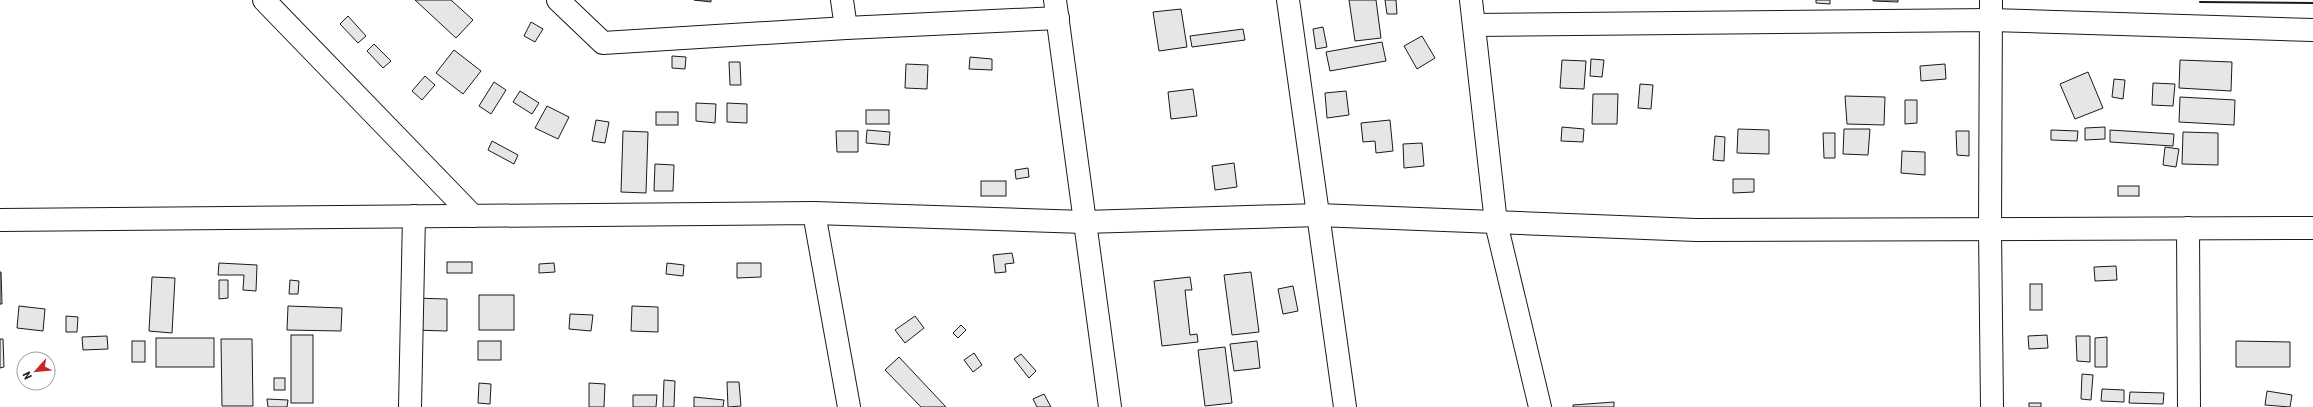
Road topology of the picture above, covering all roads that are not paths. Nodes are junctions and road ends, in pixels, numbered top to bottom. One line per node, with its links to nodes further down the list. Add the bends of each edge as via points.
1 (264, 0): 14 (street)
2 (558, 0): 9 (street, via 603,43)
3 (842, 0): 9 (street)
4 (1288, 0): 12 (street)
5 (1471, 0): 8 (street)
6 (1056, 9): 9 (street); 16 (street)
7 (1991, 10): 8 (street); 10 (street); 20 (street)
8 (1474, 25): 17 (street)
9 (846, 28)
10 (2313, 30)
11 (814, 213): 14 (street); 16 (street); 22 (street)
12 (1318, 215): 16 (street); 17 (street); 24 (street)
13 (414, 216): 14 (street); 15 (street); 21 (street)
14 (473, 216)
15 (0, 220)
16 (1084, 222): 23 (street)
17 (1496, 223): 20 (street, via 1696,230); 25 (street)
18 (2188, 228): 19 (street); 20 (street); 27 (street)
19 (2313, 228)
20 (1990, 229): 26 (street)
21 (410, 407)
22 (849, 407)
23 (1110, 407)
24 (1345, 407)
25 (1540, 407)
26 (1992, 407)
27 (2189, 407)

